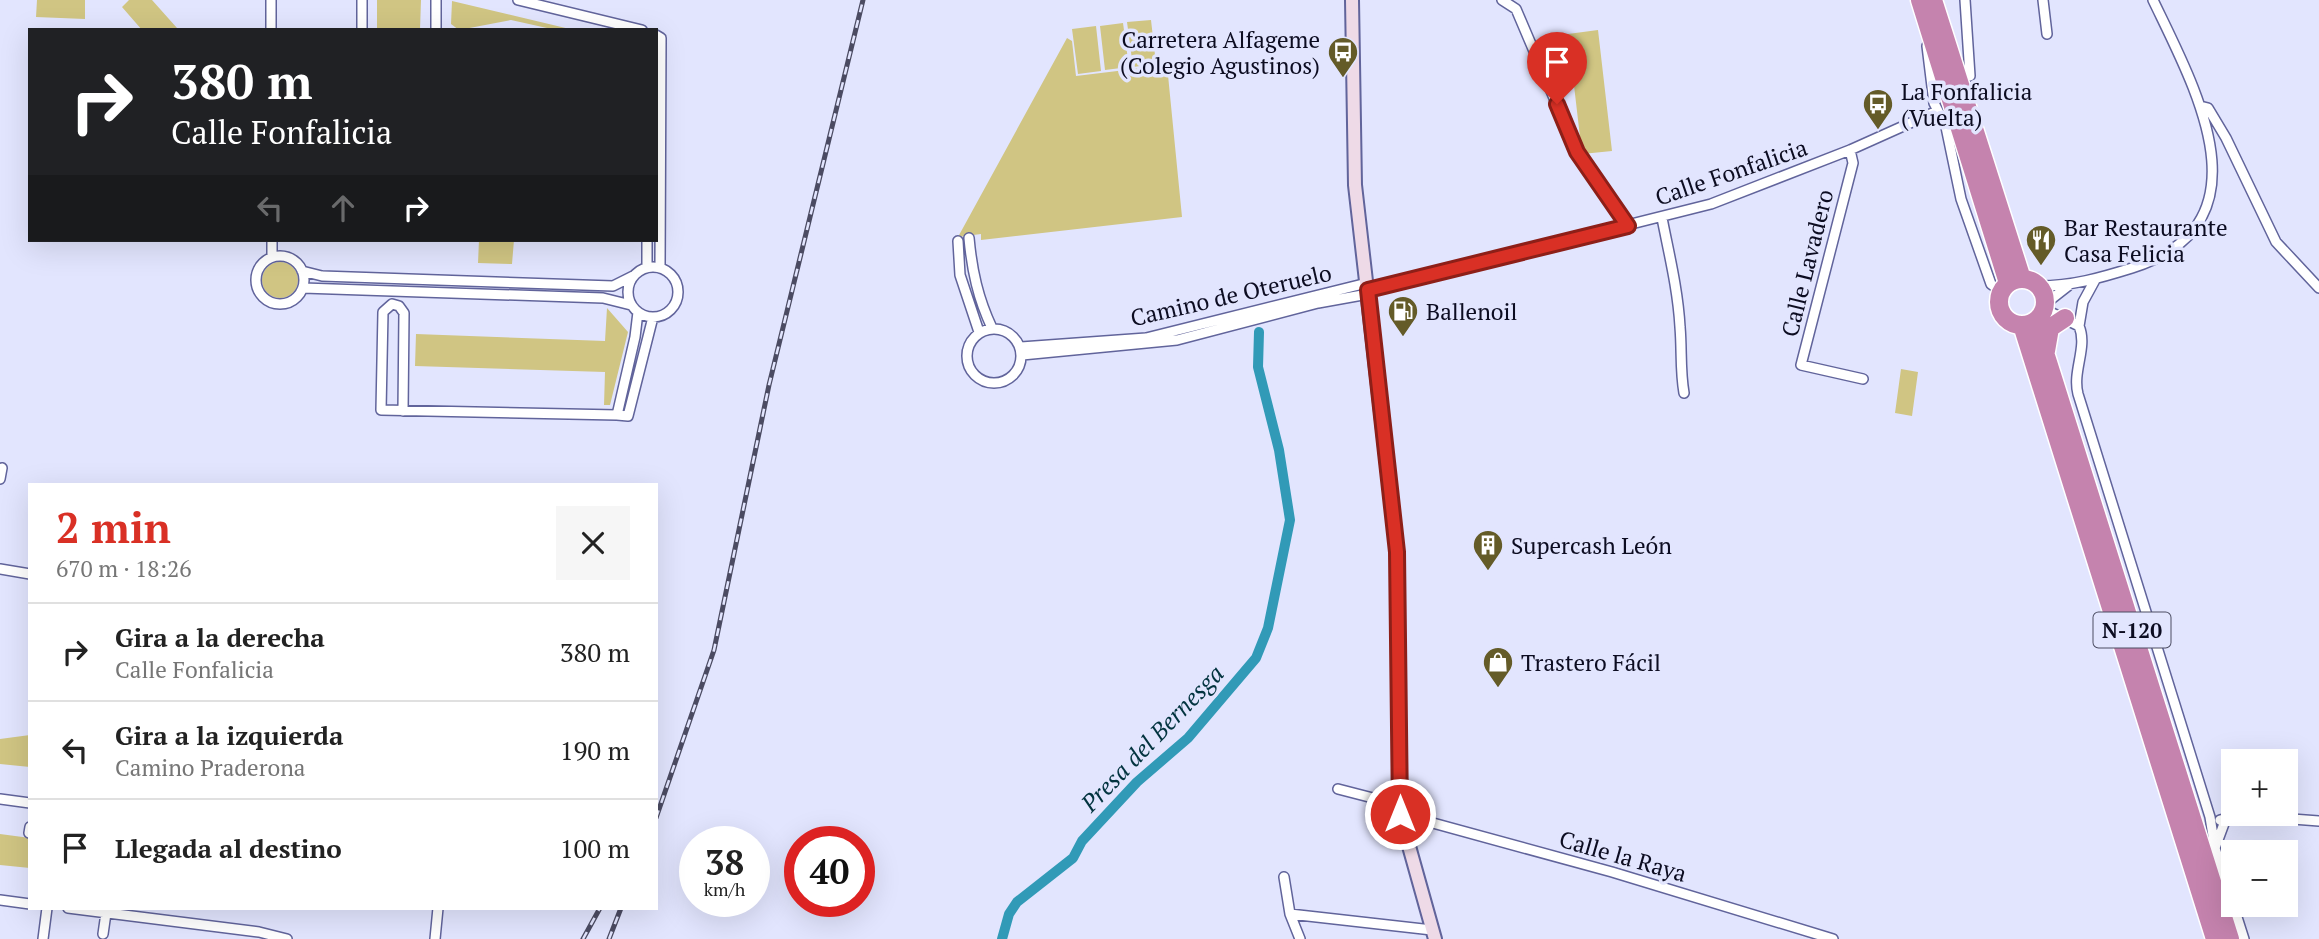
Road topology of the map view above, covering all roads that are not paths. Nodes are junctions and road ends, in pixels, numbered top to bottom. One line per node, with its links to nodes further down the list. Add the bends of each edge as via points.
1 (271, 0): 11 (street)
2 (362, 0): 12 (street)
3 (436, 0): 13 (street)
4 (518, 0): 14 (street)
5 (1352, 0): 38 (street, via 1353,164)
6 (1502, 0): 22 (street, via 1516,9 1577,152)
7 (1965, 0): 17 (street)
8 (2043, 0): 15 (street)
9 (2152, 0): 18 (street)
10 (1925, 3): 19 (street); 33 (highway)
11 (271, 28)
12 (362, 28)
13 (436, 28)
14 (634, 28)
15 (2048, 34)
16 (658, 36): 29 (street, via 662,37)
17 (1969, 76)
18 (2200, 106): 32 (street, via 2214,164 2209,197 2199,220 2182,241 2157,258); 37 (street, via 2208,108 2227,138 2276,242)
19 (1937, 111): 20 (street, Calle Fonfalicia); 33 (street, via 1947,127 1965,214 1991,284)
20 (1850, 150): 21 (street, Calle Fonfalicia, via 1711,204); 47 (street, Calle Lavadero, via 1853,163 1801,365)
21 (1661, 218): 22 (street, Calle Fonfalicia); 48 (street, via 1675,281)
22 (1628, 226): 38 (street, Calle Fonfalicia)
23 (969, 238): 43 (street, via 979,301)
24 (958, 241): 44 (street, via 960,275)
25 (272, 242): 27 (street)
26 (647, 242): 28 (street)
27 (272, 257): 30 (street, via 290,258); 36 (street, via 261,265 255,278 262,298 282,305 295,299)
28 (647, 267): 29 (street); 31 (street)
29 (660, 267): 41 (street, via 677,283 678,299 668,313)
30 (302, 271): 31 (street, via 322,276 613,286); 36 (street)
31 (632, 276): 39 (street, via 627,290)
32 (2096, 279): 35 (street); 42 (street)
33 (2010, 284): 34 (highway); 40 (highway, via 1998,302 2001,313 2010,322)
34 (2039, 286): 35 (street); 40 (highway, N-120)
35 (2068, 286): 40 (street)
36 (303, 288): 39 (street, via 603,298)
37 (2319, 288)
38 (1367, 289): 45 (street, Camino de Oteruelo, via 1146,338); 58 (street, via 1397,552)
39 (634, 308): 41 (street); 50 (street, via 635,337)
40 (2036, 315): 42 (street); 46 (highway, N-120); 81 (highway, N-120)
41 (653, 317): 50 (street, via 628,416)
42 (2072, 322): 46 (highway, via 2050,328); 59 (street, via 2082,334 2076,366 2078,394)
43 (992, 328): 44 (street); 45 (street, via 1014,337)
44 (979, 332): 45 (street, via 971,340 967,362 981,380 1004,382 1020,366)
45 (1021, 351)
46 (2046, 358): 82 (highway, N-120)
47 (1863, 379)
48 (1684, 393)
49 (402, 411): 49 (street, via 404,313 392,304 383,312 381,410); 50 (street)
50 (617, 415)
51 (2, 468): 52 (street)
52 (0, 479)
53 (0, 569): 54 (street)
54 (28, 574)
55 (1338, 789): 58 (street, Calle la Raya)
56 (0, 799): 57 (street)
57 (28, 803)
58 (1400, 810): 75 (street); 80 (street, Calle la Raya)
59 (2210, 817): 61 (street); 64 (street)
60 (2298, 819): 62 (street)
61 (2221, 820)
62 (2319, 821)
63 (2223, 826): 64 (street)
64 (2215, 848): 83 (street)
65 (1284, 877): 73 (street)
66 (0, 900): 67 (street)
67 (28, 904)
68 (47, 910): 76 (street)
69 (83, 910): 72 (street)
70 (438, 910): 78 (street)
71 (127, 912): 72 (street); 77 (street)
72 (106, 913): 74 (street)
73 (1290, 914): 75 (street); 79 (street)
74 (103, 934)
75 (1434, 934)
76 (43, 939)
77 (287, 939)
78 (435, 939)
79 (1300, 939)
80 (1833, 939)
81 (2215, 939)
82 (2230, 939)
83 (2244, 939)

